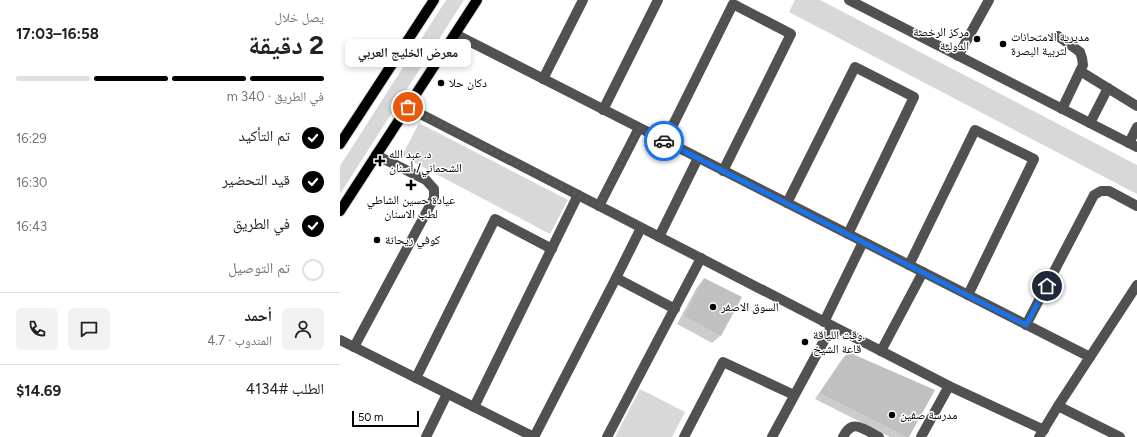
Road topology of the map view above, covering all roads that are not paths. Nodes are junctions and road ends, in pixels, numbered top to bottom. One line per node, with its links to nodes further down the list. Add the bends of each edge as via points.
1 (434, 0): 22 (main road)
2 (477, 0): 8 (main road)
3 (583, 0): 12 (street)
4 (658, 0): 17 (street)
5 (848, 0): 7 (street)
6 (989, 0): 10 (street)
7 (863, 4): 10 (street)
8 (455, 34): 12 (street); 15 (main road)
9 (1058, 36): 11 (street, via 1080,52 1083,65)
10 (958, 56): 16 (street)
11 (1080, 71): 13 (street); 16 (street)
12 (543, 79): 17 (street)
13 (1108, 88): 14 (street); 18 (street)
14 (1137, 106)
15 (408, 107): 24 (main road); 27 (street)
16 (1062, 109): 18 (street)
17 (603, 110): 20 (street)
18 (1090, 123): 23 (street)
19 (1137, 127): 23 (street)
20 (639, 128): 21 (street); 29 (street)
21 (665, 141): 25 (street); 26 (street, via 733,4 791,34)
22 (340, 144)
23 (1133, 145)
24 (376, 155): 31 (main road); 47 (street, via 426,180 434,189 434,198)
25 (698, 158): 26 (street); 34 (street)
26 (723, 170): 28 (street)
27 (578, 195): 29 (street); 36 (street)
28 (787, 203): 33 (street); 33 (street, via 855,68 875,77 914,97)
29 (599, 206): 32 (street)
30 (1137, 206): 45 (street, via 1109,191 1094,195)
31 (340, 211)
32 (642, 228): 34 (street); 40 (street)
33 (848, 234): 35 (street)
34 (659, 237): 37 (street)
35 (864, 242): 38 (street); 44 (street)
36 (552, 249): 50 (street, via 496,219); 55 (street)
37 (701, 258): 43 (street); 44 (street)
38 (909, 265): 39 (street); 42 (street, via 975,130 1034,159)
39 (923, 272): 42 (street); 48 (street)
40 (616, 278): 43 (street); 55 (street, via 534,437)
41 (1137, 285): 49 (street)
42 (968, 295): 45 (street)
43 (674, 309): 58 (street)
44 (828, 324): 48 (street); 53 (street)
45 (1026, 325): 49 (street)
46 (340, 340): 47 (street)
47 (354, 347): 50 (street)
48 (881, 351): 51 (street)
49 (1090, 357): 54 (street)
50 (416, 378): 52 (street)
51 (949, 386): 56 (street); 63 (street)
52 (447, 394): 55 (street); 57 (street)
53 (794, 395): 59 (street, via 723,362); 60 (street)
54 (1058, 406): 56 (street); 64 (street)
55 (474, 407)
56 (1041, 434)
57 (426, 437)
58 (607, 437)
59 (684, 437)
60 (772, 437)
61 (844, 437): 62 (street, via 852,426)
62 (879, 437)
63 (921, 437)
64 (1120, 437)

